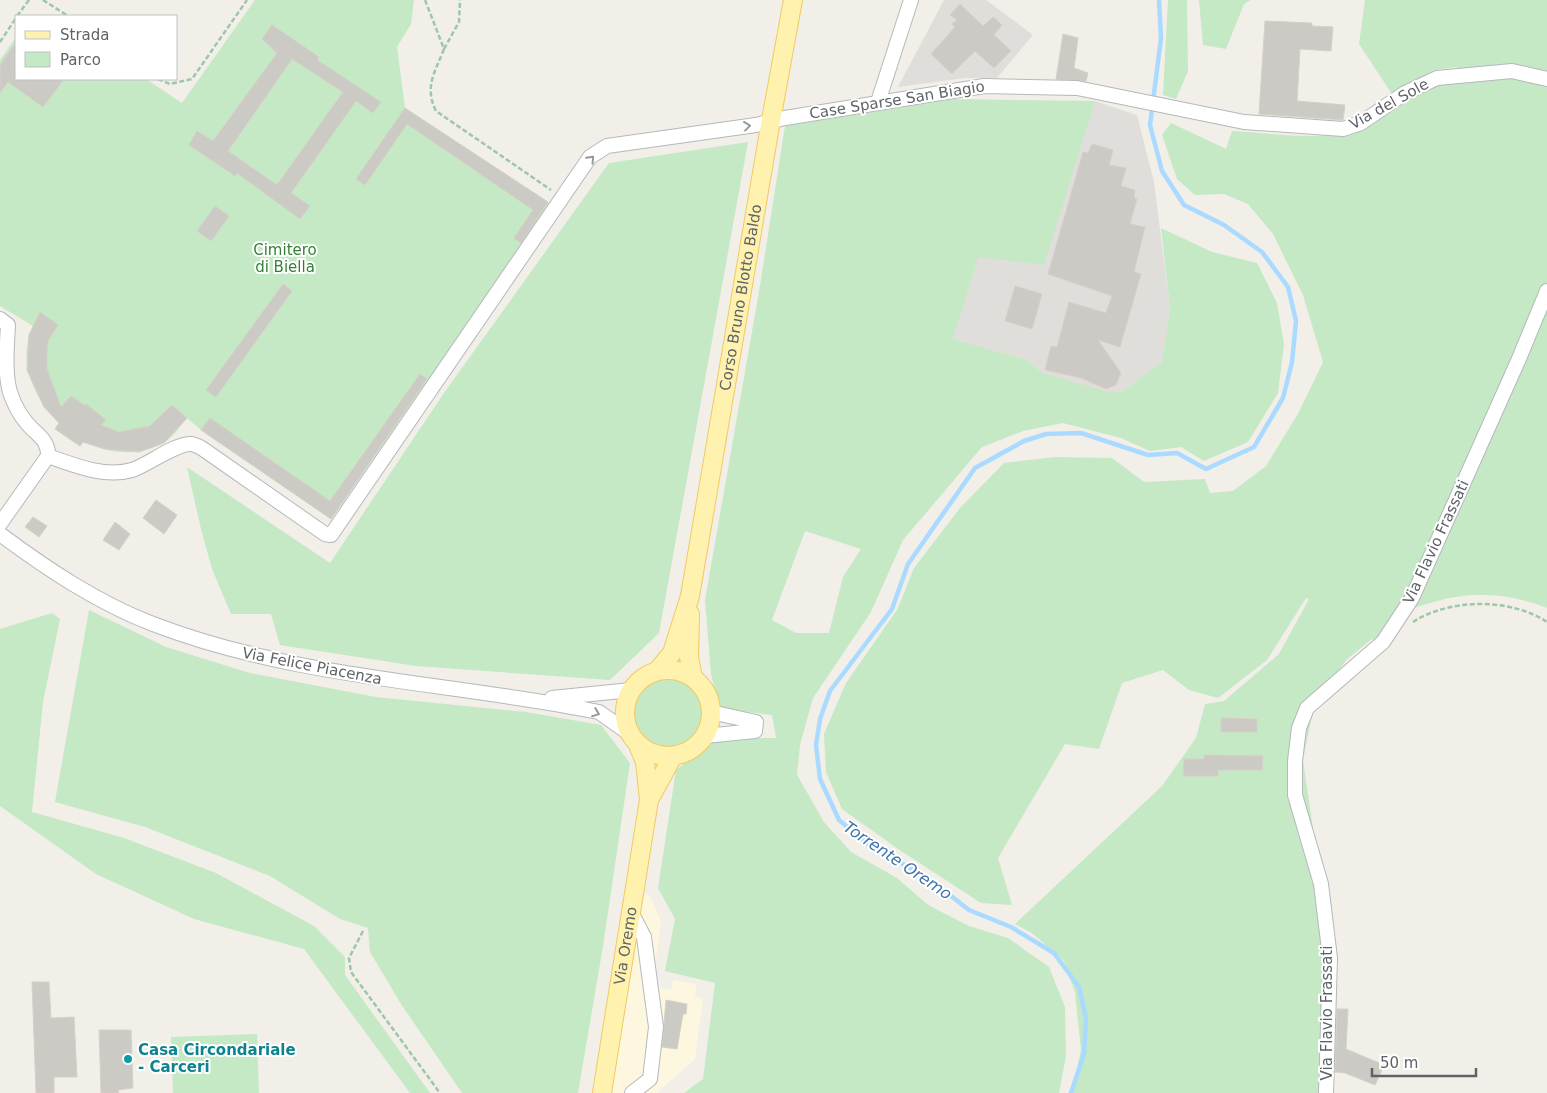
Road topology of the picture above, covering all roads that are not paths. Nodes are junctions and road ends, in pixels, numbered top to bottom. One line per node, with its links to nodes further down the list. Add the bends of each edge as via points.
1 (793, 0): 6 (main road, Corso Bruno Blotto Baldo)
2 (911, 0): 4 (street)
3 (1547, 79): 5 (street, Via del Sole, via 1512,71 1437,78 1361,123 1344,129 1244,122)
4 (878, 102): 5 (street, Case Sparse San Biagio, via 984,86 1077,88); 6 (street, Case Sparse San Biagio)
5 (1172, 107)
6 (771, 120): 9 (street, Case Sparse San Biagio, one-way to 6, via 78,467 130,471 191,444 203,448 325,534 331,535 590,157 607,146 756,125); 12 (main road, Corso Bruno Blotto Baldo)
7 (1547, 291): 25 (street, Via Flavio Frassati, via 1412,598 1383,642 1307,708 1300,728 1295,761 1295,795 1321,884 1330,958)
8 (0, 319): 9 (street, via 8,325 10,393 25,422 44,439 49,449)
9 (48, 456): 10 (street)
10 (0, 524)
11 (0, 534): 16 (street, Via Felice Piacenza, via 65,580 152,624 225,649 300,667)
12 (690, 596): 13 (main road, Corso Bruno Blotto Baldo, via 672,653); 14 (main road, Corso Bruno Blotto Baldo)
13 (658, 671): 14 (main road, via 670,670); 15 (main road, via 638,682)
14 (693, 678): 17 (main road, via 702,687)
15 (631, 690): 16 (street, Via Felice Piacenza); 19 (main road, via 624,712)
16 (532, 700): 19 (street, Via Felice Piacenza, one-way to 19, via 598,712)
17 (711, 712): 18 (main road, via 710,725); 18 (street, via 756,722 755,731)
18 (704, 736): 20 (main road, via 686,753)
19 (634, 739): 20 (main road, via 648,752); 21 (main road, Via Oremo, via 645,762)
20 (673, 756): 21 (main road, Via Oremo)
21 (649, 800): 22 (main road, Via Oremo)
22 (632, 914): 23 (main road, Via Oremo); 24 (street, via 644,937 656,1027 650,1079)
23 (602, 1093)
24 (632, 1093)
25 (1326, 1093)

